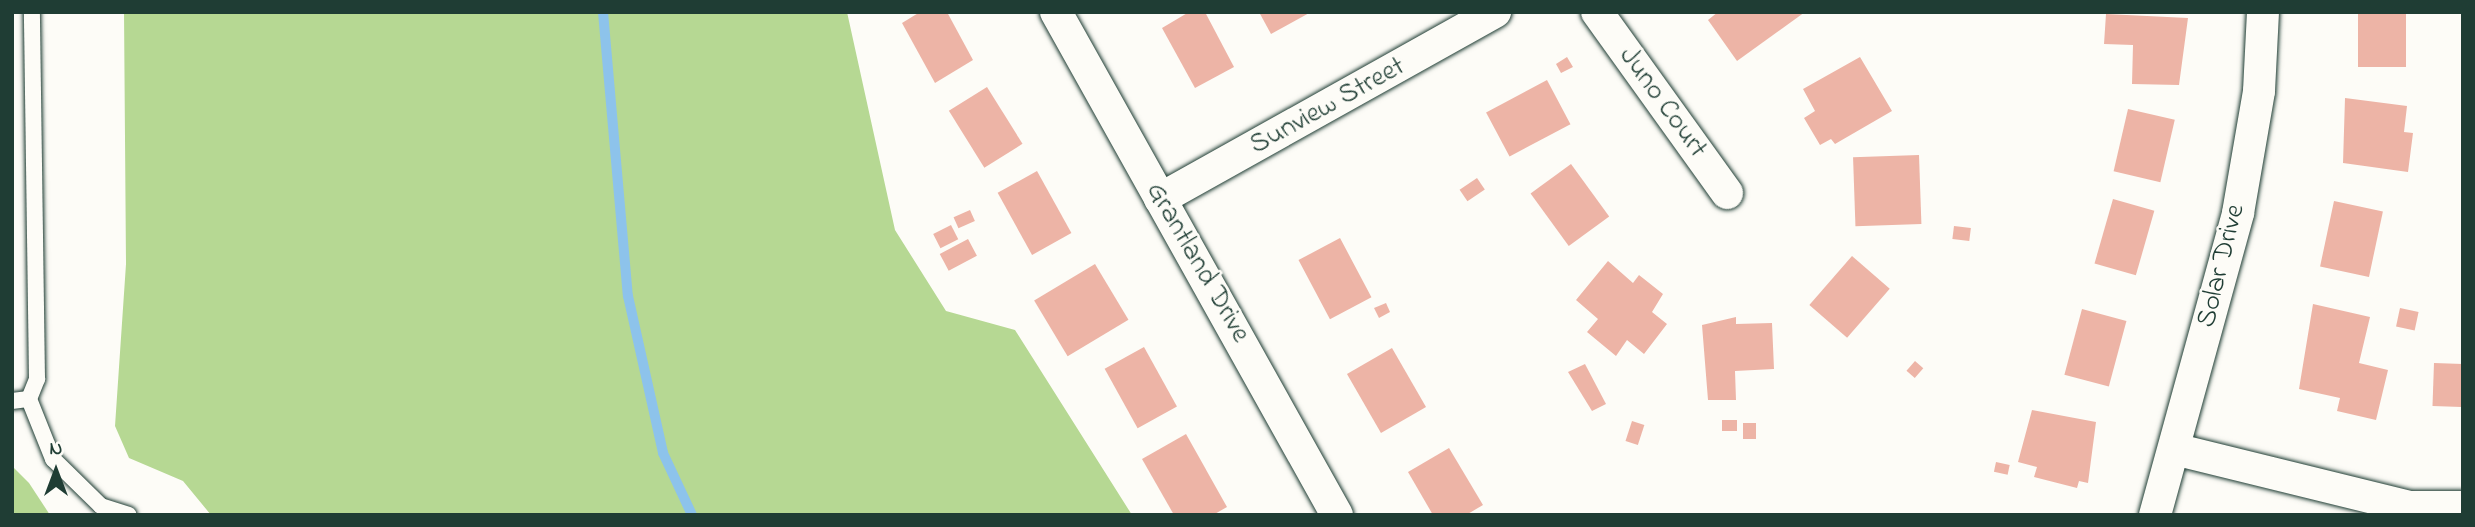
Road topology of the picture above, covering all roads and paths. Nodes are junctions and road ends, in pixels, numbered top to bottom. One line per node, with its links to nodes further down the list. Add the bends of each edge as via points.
1 (33, 12): 8 (lane, via 37,379)
2 (1056, 12): 7 (street, Grantland Drive)
3 (1495, 12): 7 (street, Sunview Street)
4 (1597, 12): 6 (street, Juno Court)
5 (2263, 12): 9 (street, Solar Drive, via 2259,91 2238,213)
6 (1727, 193)
7 (1160, 199): 12 (street, Grantland Drive)
8 (20, 400): 11 (lane, via 53,459 101,506)
9 (2174, 449): 10 (street, via 2411,507); 13 (street, Solar Drive)
10 (2463, 508)
11 (129, 515)
12 (1338, 515)
13 (2155, 515)

